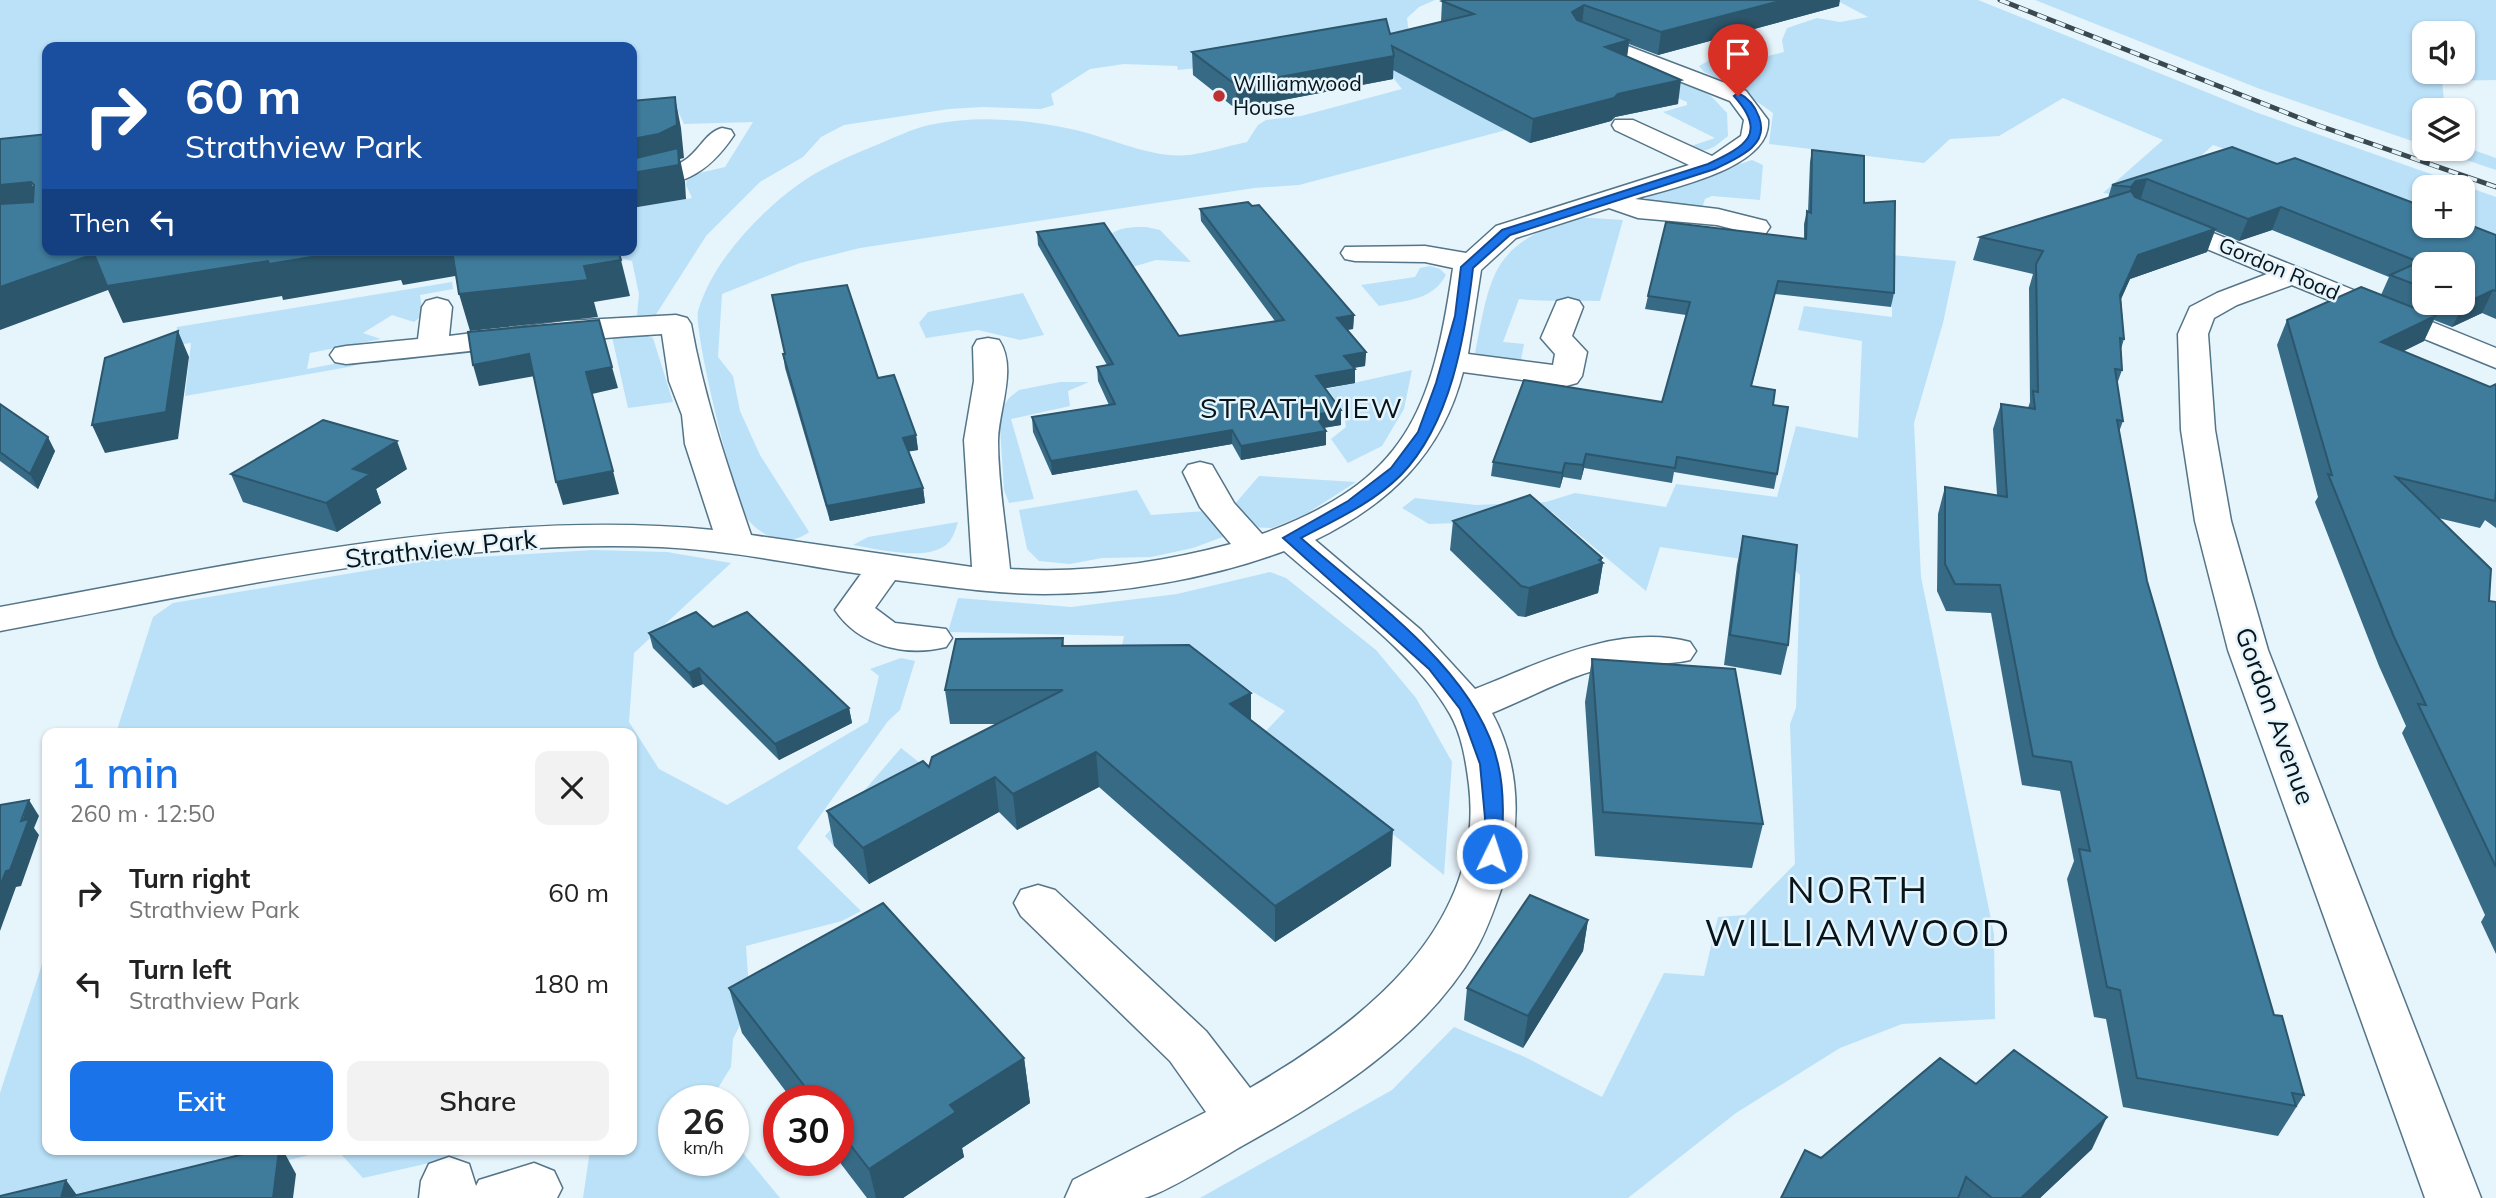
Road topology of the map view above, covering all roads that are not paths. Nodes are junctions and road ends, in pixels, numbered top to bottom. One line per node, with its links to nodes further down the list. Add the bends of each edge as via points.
1 (1583, 35): 4 (street, via 1738,96 1750,106 1758,126 1754,140)
2 (1624, 125): 4 (street)
3 (722, 135): 5 (street, via 694,168)
4 (1712, 166): 6 (street)
5 (637, 182)
6 (1611, 199): 8 (street, via 1638,210 1718,217); 10 (street, via 1506,232)
7 (2140, 211): 11 (street, Gordon Road)
8 (1756, 227)
9 (1355, 253): 10 (street, via 1424,254)
10 (1472, 263): 18 (street, Strathview Park, via 1467,267)
11 (2292, 275): 17 (street, Gordon Road); 31 (street, Gordon Avenue, via 2202,313 2193,334 2198,430 2213,521 2248,650)
12 (436, 307): 14 (street)
13 (1568, 307): 18 (street, via 1556,338 1571,352 1566,376)
14 (433, 344): 16 (street); 21 (street, via 677,324 685,381)
15 (988, 347): 23 (street, via 990,381 981,440)
16 (346, 355)
17 (2496, 359)
18 (1449, 360): 20 (street, Strathview Park, via 1424,432 1396,471 1353,504)
19 (1200, 472): 20 (street, via 1218,507)
20 (1273, 543): 23 (street, Strathview Park, via 1187,566 1105,579 1030,583); 27 (street, via 1435,666)
21 (736, 544): 22 (street, Strathview Park); 24 (street, Strathview Park, via 668,537 458,544 304,565)
22 (885, 567): 23 (street, Strathview Park); 25 (street, via 855,610 885,635)
23 (992, 579)
24 (0, 619)
25 (932, 638)
26 (1676, 650): 27 (street, via 1609,655 1578,663)
27 (1468, 707): 29 (street, via 1489,764 1494,818 1492,854 1456,941 1407,1002 1351,1050)
28 (1038, 903): 29 (street, via 1188,1046)
29 (1242, 1119): 30 (street)
30 (1093, 1198)
31 (2454, 1198)

